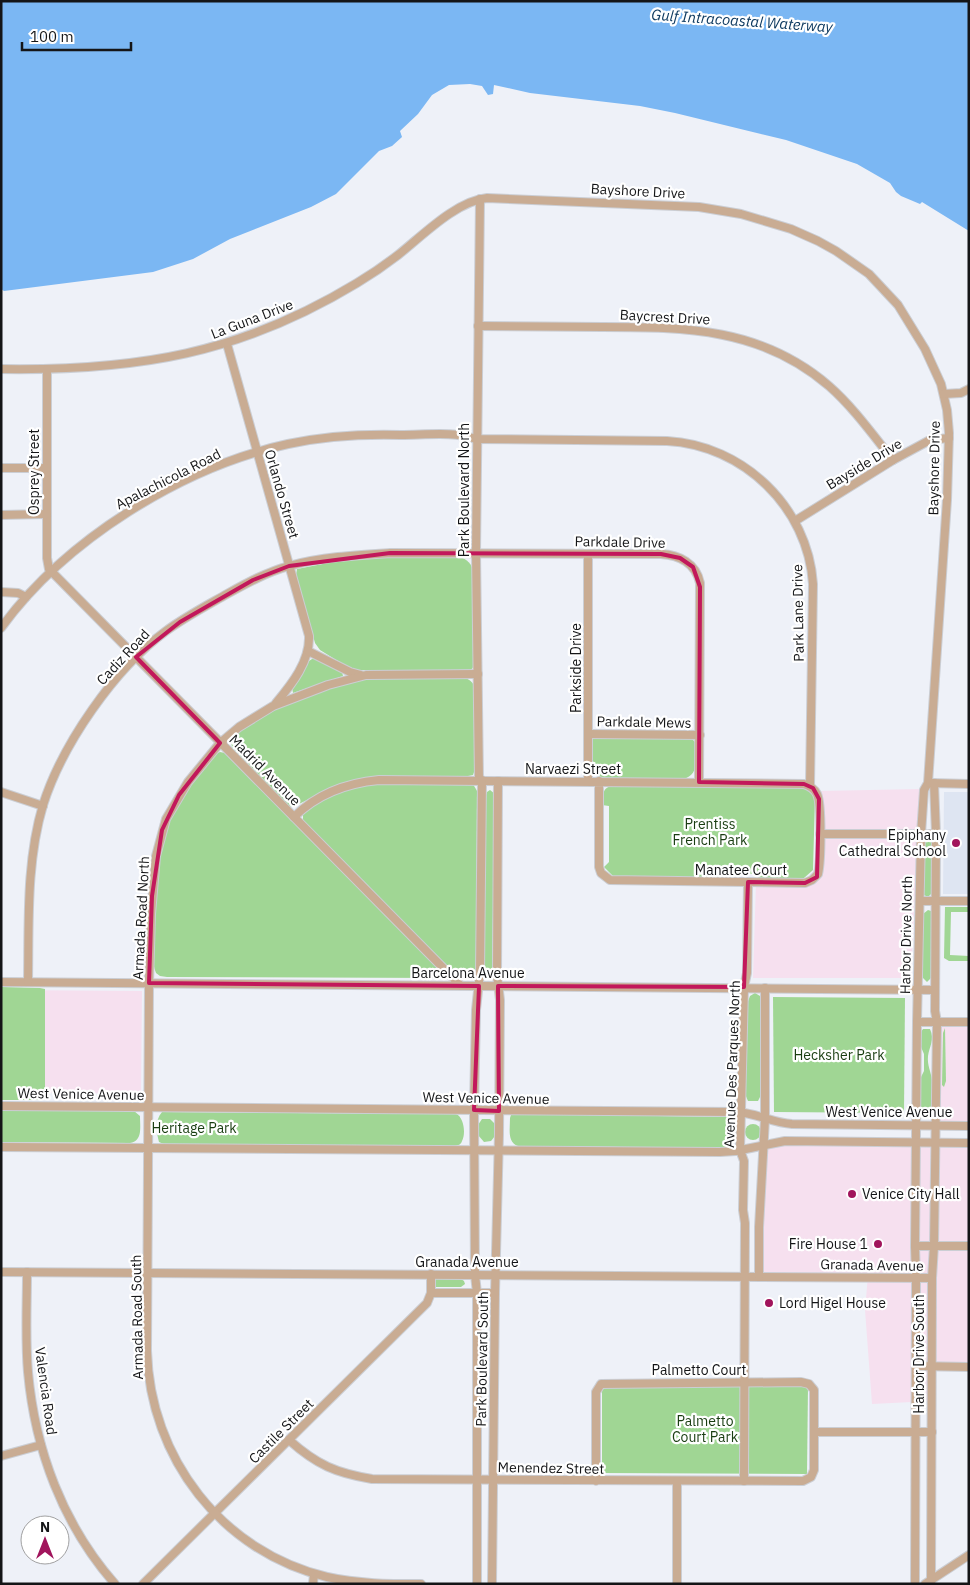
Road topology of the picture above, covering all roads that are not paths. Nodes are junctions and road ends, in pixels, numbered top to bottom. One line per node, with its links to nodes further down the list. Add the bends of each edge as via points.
1 (480, 199): 2 (street, Park Boulevard North); 3 (street, La Guna Drive, via 454,211 356,283 299,314); 7 (street, Bayshore Drive, via 708,207 797,231 836,251 884,288 906,315)
2 (478, 326): 9 (street, Park Boulevard North); 11 (street, Baycrest Drive, via 673,327 744,339 795,362 827,384)
3 (227, 344): 5 (street, La Guna Drive, via 148,362); 10 (street, Orlando Street)
4 (1, 369): 5 (street, La Guna Drive)
5 (47, 370): 13 (street, Osprey Street)
6 (969, 389): 7 (street)
7 (944, 394): 8 (street, Bayshore Drive)
8 (949, 438): 11 (street, Bayside Drive, via 933,439); 29 (street, Bayshore Drive)
9 (476, 439): 10 (street, Apalachicola Road, via 460,435 356,436 300,442); 16 (street, Park Lane Drive, via 667,441 702,446 756,474); 17 (street, Park Boulevard North)
10 (257, 452): 19 (street, Orlando Street); 20 (street, Apalachicola Road, via 199,474 130,510)
11 (893, 460): 16 (street, Bayside Drive)
12 (1, 468): 13 (street)
13 (47, 468): 14 (street, Osprey Street)
14 (46, 514): 15 (street); 20 (street, Osprey Street, via 47,561)
15 (1, 515)
16 (795, 521): 40 (street, Park Lane Drive, via 808,554 812,576)
17 (476, 553): 18 (street, Parkdale Drive); 19 (street, Cadiz Road, via 369,554); 26 (street, Park Boulevard North)
18 (588, 554): 30 (street, Parkside Drive); 31 (street, Parkdale Drive, via 668,555 685,560 696,572 700,587)
19 (289, 566): 24 (street, Orlando Street, via 307,631); 25 (street, Cadiz Road, via 253,580 186,618)
20 (52, 573): 22 (street, Apalachicola Road); 25 (street, Madrid Avenue)
21 (1, 592): 22 (street, via 18,593)
22 (26, 598): 23 (street, Apalachicola Road)
23 (1, 628)
24 (308, 651): 27 (street, via 350,672); 28 (street, via 305,661)
25 (136, 657): 32 (street, Madrid Avenue); 42 (street, Cadiz Road, via 78,732)
26 (478, 674): 27 (street, Armada Road North); 33 (street, Park Boulevard North)
27 (366, 675): 28 (street, Armada Road North)
28 (273, 706): 32 (street, Armada Road North)
29 (932, 731): 38 (street, Harbor Drive North)
30 (588, 734): 31 (street, Parkdale Mews); 35 (street, Parkside Drive)
31 (700, 735): 37 (street, Parkdale Drive)
32 (220, 743): 43 (street, Madrid Avenue); 53 (street, Armada Road North, via 179,795 162,830 156,856)
33 (481, 780): 34 (street, Narvaezi Street); 43 (street, Narvaezi Street, via 361,782 326,794); 55 (street, Park Boulevard North)
34 (498, 781): 35 (street, Narvaezi Street); 56 (street)
35 (588, 781): 36 (street, Narvaezi Street)
36 (599, 781): 37 (street, Narvaezi Street); 47 (street, Manatee Court, via 599,867 607,878 615,881)
37 (699, 782): 40 (street, Narvaezi Street)
38 (931, 783): 39 (street); 45 (street, Harbor Drive North, via 924,790); 46 (street, Harbor Drive North)
39 (969, 784)
40 (810, 786): 44 (street, via 819,799)
41 (1, 792): 42 (street)
42 (43, 806): 52 (street, Cadiz Road, via 30,888)
43 (294, 817): 54 (street, Madrid Avenue)
44 (820, 834): 45 (street); 47 (street, Manatee Court, via 819,872 812,880 804,883)
45 (921, 834): 46 (street); 48 (street, Harbor Drive North)
46 (936, 834): 49 (street, Harbor Drive North)
47 (748, 882): 57 (street, Avenue Des Parques North)
48 (920, 901): 49 (street); 59 (street, Harbor Drive North)
49 (936, 901): 50 (street); 60 (street, Harbor Drive North)
50 (969, 901)
51 (1, 982): 52 (street, Barcelona Avenue)
52 (28, 982): 53 (street, Barcelona Avenue)
53 (149, 983): 54 (street, Barcelona Avenue); 65 (street, Armada Road North)
54 (460, 986): 55 (street, Barcelona Avenue)
55 (479, 986): 56 (street, Barcelona Avenue); 66 (street, Park Boulevard North)
56 (498, 986): 57 (street, Barcelona Avenue); 67 (street)
57 (744, 987): 58 (street, Barcelona Avenue); 68 (street, Avenue Des Parques North)
58 (765, 988): 59 (street, Barcelona Avenue); 69 (street)
59 (918, 990): 60 (street, Barcelona Avenue); 61 (street, Harbor Drive North)
60 (935, 990): 62 (street, Harbor Drive North)
61 (917, 1022): 62 (street); 70 (street, Harbor Drive North)
62 (937, 1022): 63 (street); 71 (street, Harbor Drive North)
63 (969, 1022)
64 (1, 1106): 65 (street, West Venice Avenue)
65 (149, 1108): 66 (street, West Venice Avenue); 78 (street, Armada Road North)
66 (474, 1110): 67 (street, West Venice Avenue); 79 (street, Park Boulevard North)
67 (499, 1111): 68 (street, West Venice Avenue); 80 (street, Park Boulevard South)
68 (740, 1112): 69 (street, West Venice Avenue); 81 (street, Avenue Des Parques North)
69 (765, 1118): 70 (street, West Venice Avenue, via 792,1124); 76 (street)
70 (916, 1125): 71 (street, West Venice Avenue); 73 (street, Harbor Drive North)
71 (936, 1125): 72 (street, West Venice Avenue); 74 (street, Harbor Drive South)
72 (969, 1126)
73 (916, 1142): 74 (street); 76 (street, via 785,1141); 82 (street, Harbor Drive South)
74 (935, 1142): 75 (street); 83 (street, Harbor Drive South)
75 (969, 1142)
76 (765, 1145): 81 (street); 92 (street)
77 (1, 1147): 78 (street)
78 (149, 1148): 79 (street); 87 (street, Armada Road South)
79 (474, 1150): 80 (street); 89 (street, Park Boulevard South)
80 (499, 1150): 81 (street); 90 (street, Park Boulevard South)
81 (740, 1150): 91 (street, Avenue Des Parques North, via 744,1162)
82 (915, 1246): 83 (street); 93 (street, Harbor Drive South)
83 (934, 1246): 84 (street); 94 (street, Harbor Drive South)
84 (969, 1246)
85 (1, 1272): 86 (street, Granada Avenue)
86 (26, 1272): 87 (street, Granada Avenue); 106 (street, Valencia Road, via 28,1372)
87 (148, 1272): 88 (street, Granada Avenue); 114 (street, Armada Road South, via 148,1364 155,1407 175,1460)
88 (431, 1274): 89 (street, Granada Avenue); 95 (street)
89 (475, 1275): 90 (street, Granada Avenue); 96 (street, Park Boulevard South)
90 (497, 1275): 91 (street, Granada Avenue); 97 (street, Park Boulevard South)
91 (745, 1276): 92 (street, Granada Avenue); 101 (street, Avenue Des Parques North)
92 (759, 1277): 93 (street, Granada Avenue)
93 (916, 1278): 94 (street, Granada Avenue); 98 (street, Harbor Drive South)
94 (932, 1278): 99 (street, Harbor Drive South)
95 (431, 1293): 96 (street); 105 (street, Castile Street, via 427,1303)
96 (477, 1293): 97 (street); 109 (street, Park Boulevard South)
97 (495, 1293): 110 (street, Park Boulevard South)
98 (916, 1366): 99 (street); 103 (street, Harbor Drive South)
99 (931, 1366): 100 (street); 104 (street, Harbor Drive South)
100 (969, 1367)
101 (744, 1382): 102 (street, Palmetto Court, via 809,1384 814,1390); 111 (street, Palmetto Court, via 601,1384 596,1392); 113 (street, Avenue Des Parques North)
102 (814, 1432): 103 (street); 108 (street, Palmetto Court)
103 (915, 1432): 104 (street); 126 (street, Harbor Drive South)
104 (932, 1432): 117 (street, Harbor Drive South)
105 (289, 1440): 109 (street, Menendez Street, via 318,1463 358,1476); 114 (street, Castile Street)
106 (41, 1445): 107 (street); 118 (street, Valencia Road, via 55,1488 75,1530)
107 (1, 1456)
108 (814, 1467): 113 (street, Menendez Street, via 812,1475 805,1481)
109 (477, 1479): 110 (street, Menendez Street); 122 (street, Park Boulevard South)
110 (492, 1480): 111 (street, Menendez Street); 123 (street, Park Boulevard South)
111 (596, 1481): 112 (street, Menendez Street)
112 (677, 1481): 113 (street, Menendez Street); 125 (street)
113 (744, 1481)
114 (214, 1514): 116 (street, Armada Road South, via 254,1545); 119 (street, Castile Street)
115 (969, 1555): 117 (street)
116 (314, 1574): 120 (street); 121 (street, Armada Road South, via 369,1583)
117 (929, 1583)
118 (115, 1584)
119 (144, 1584)
120 (313, 1584)
121 (421, 1584)
122 (477, 1584)
123 (491, 1584): 124 (street)
124 (502, 1584)
125 (677, 1584)
126 (915, 1584)

